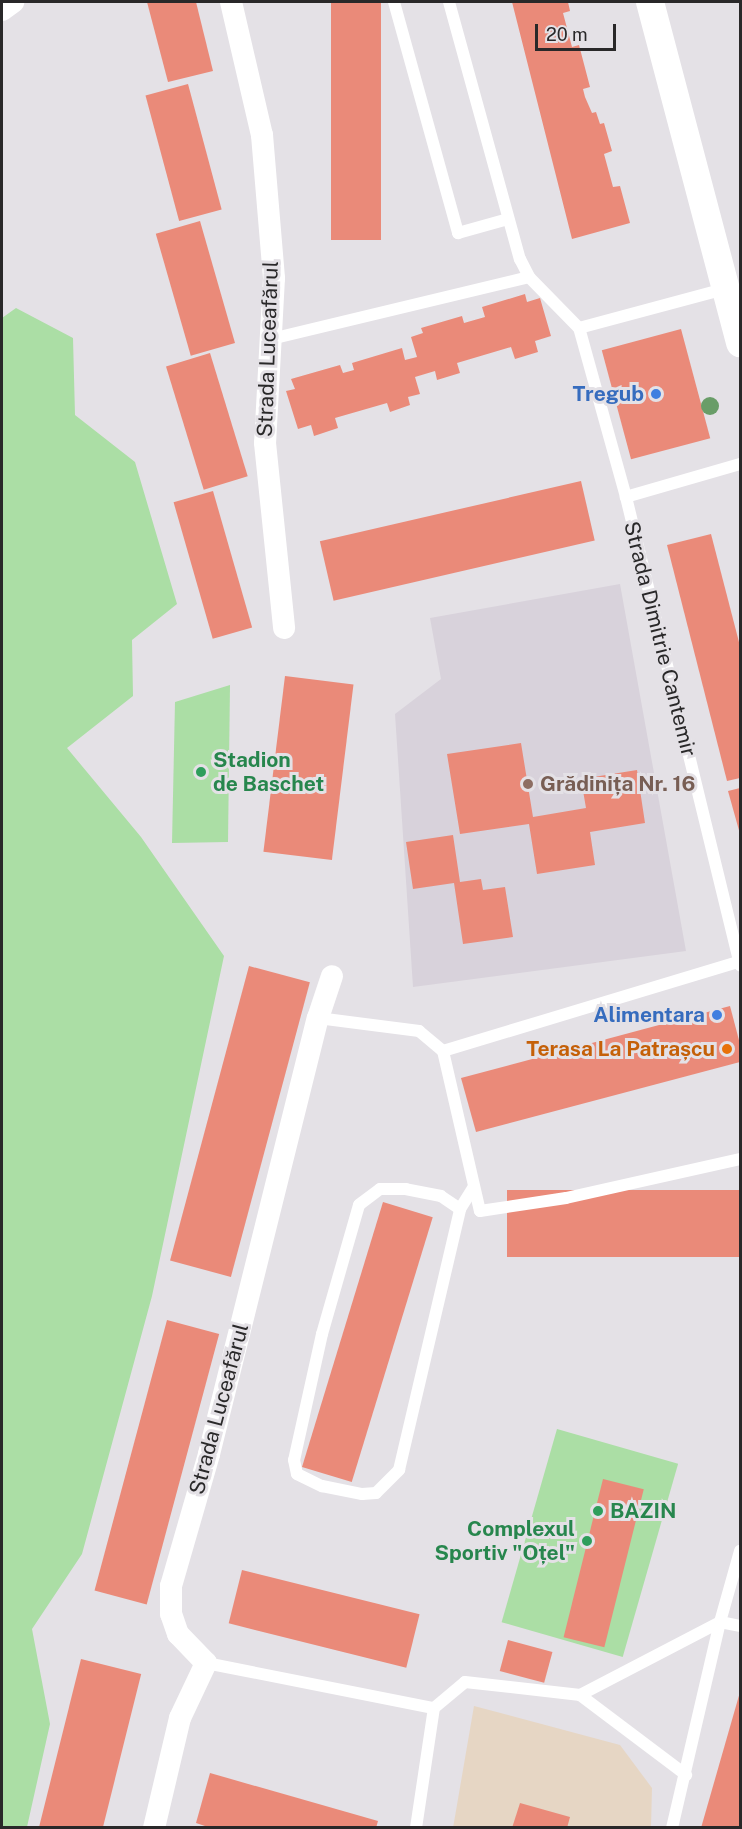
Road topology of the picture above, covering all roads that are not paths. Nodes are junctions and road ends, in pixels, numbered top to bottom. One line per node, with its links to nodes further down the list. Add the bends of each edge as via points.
1 (13, 2): 6 (street)
2 (231, 2): 11 (street, Strada Luceafărul, via 262,135 274,278)
3 (394, 2): 7 (lane, via 458,233)
4 (449, 2): 7 (lane)
5 (650, 2): 9 (street)
6 (2, 10)
7 (508, 219): 8 (lane)
8 (529, 277): 10 (lane); 11 (lane)
9 (725, 289): 10 (lane); 12 (street)
10 (579, 328): 14 (lane)
11 (271, 339): 15 (street, Strada Luceafărul, via 265,443)
12 (741, 343)
13 (741, 464): 14 (lane, Strada Dimitrie Cantemir)
14 (626, 497): 16 (lane, Strada Dimitrie Cantemir)
15 (284, 628)
16 (739, 964): 19 (lane)
17 (332, 976): 18 (street, Strada Luceafărul)
18 (318, 1018): 19 (lane, via 419,1031); 26 (street, Strada Luceafărul, via 212,1442 171,1586 171,1614 178,1634)
19 (443, 1051): 21 (lane)
20 (741, 1159): 21 (lane, via 512,1208 480,1211)
21 (473, 1188): 22 (lane)
22 (460, 1209): 22 (lane, via 399,1470 376,1493 362,1494 322,1486 297,1474 294,1460 322,1334 359,1204 380,1189 406,1189 441,1196)
23 (741, 1551): 24 (lane)
24 (720, 1622): 25 (lane); 27 (lane); 29 (lane)
25 (741, 1626)
26 (206, 1663): 28 (lane); 30 (street, via 180,1718)
27 (580, 1695): 28 (lane, via 465,1682); 29 (lane)
28 (434, 1708): 31 (lane)
29 (686, 1775): 32 (lane)
30 (156, 1827)
31 (416, 1827)
32 (672, 1827)

